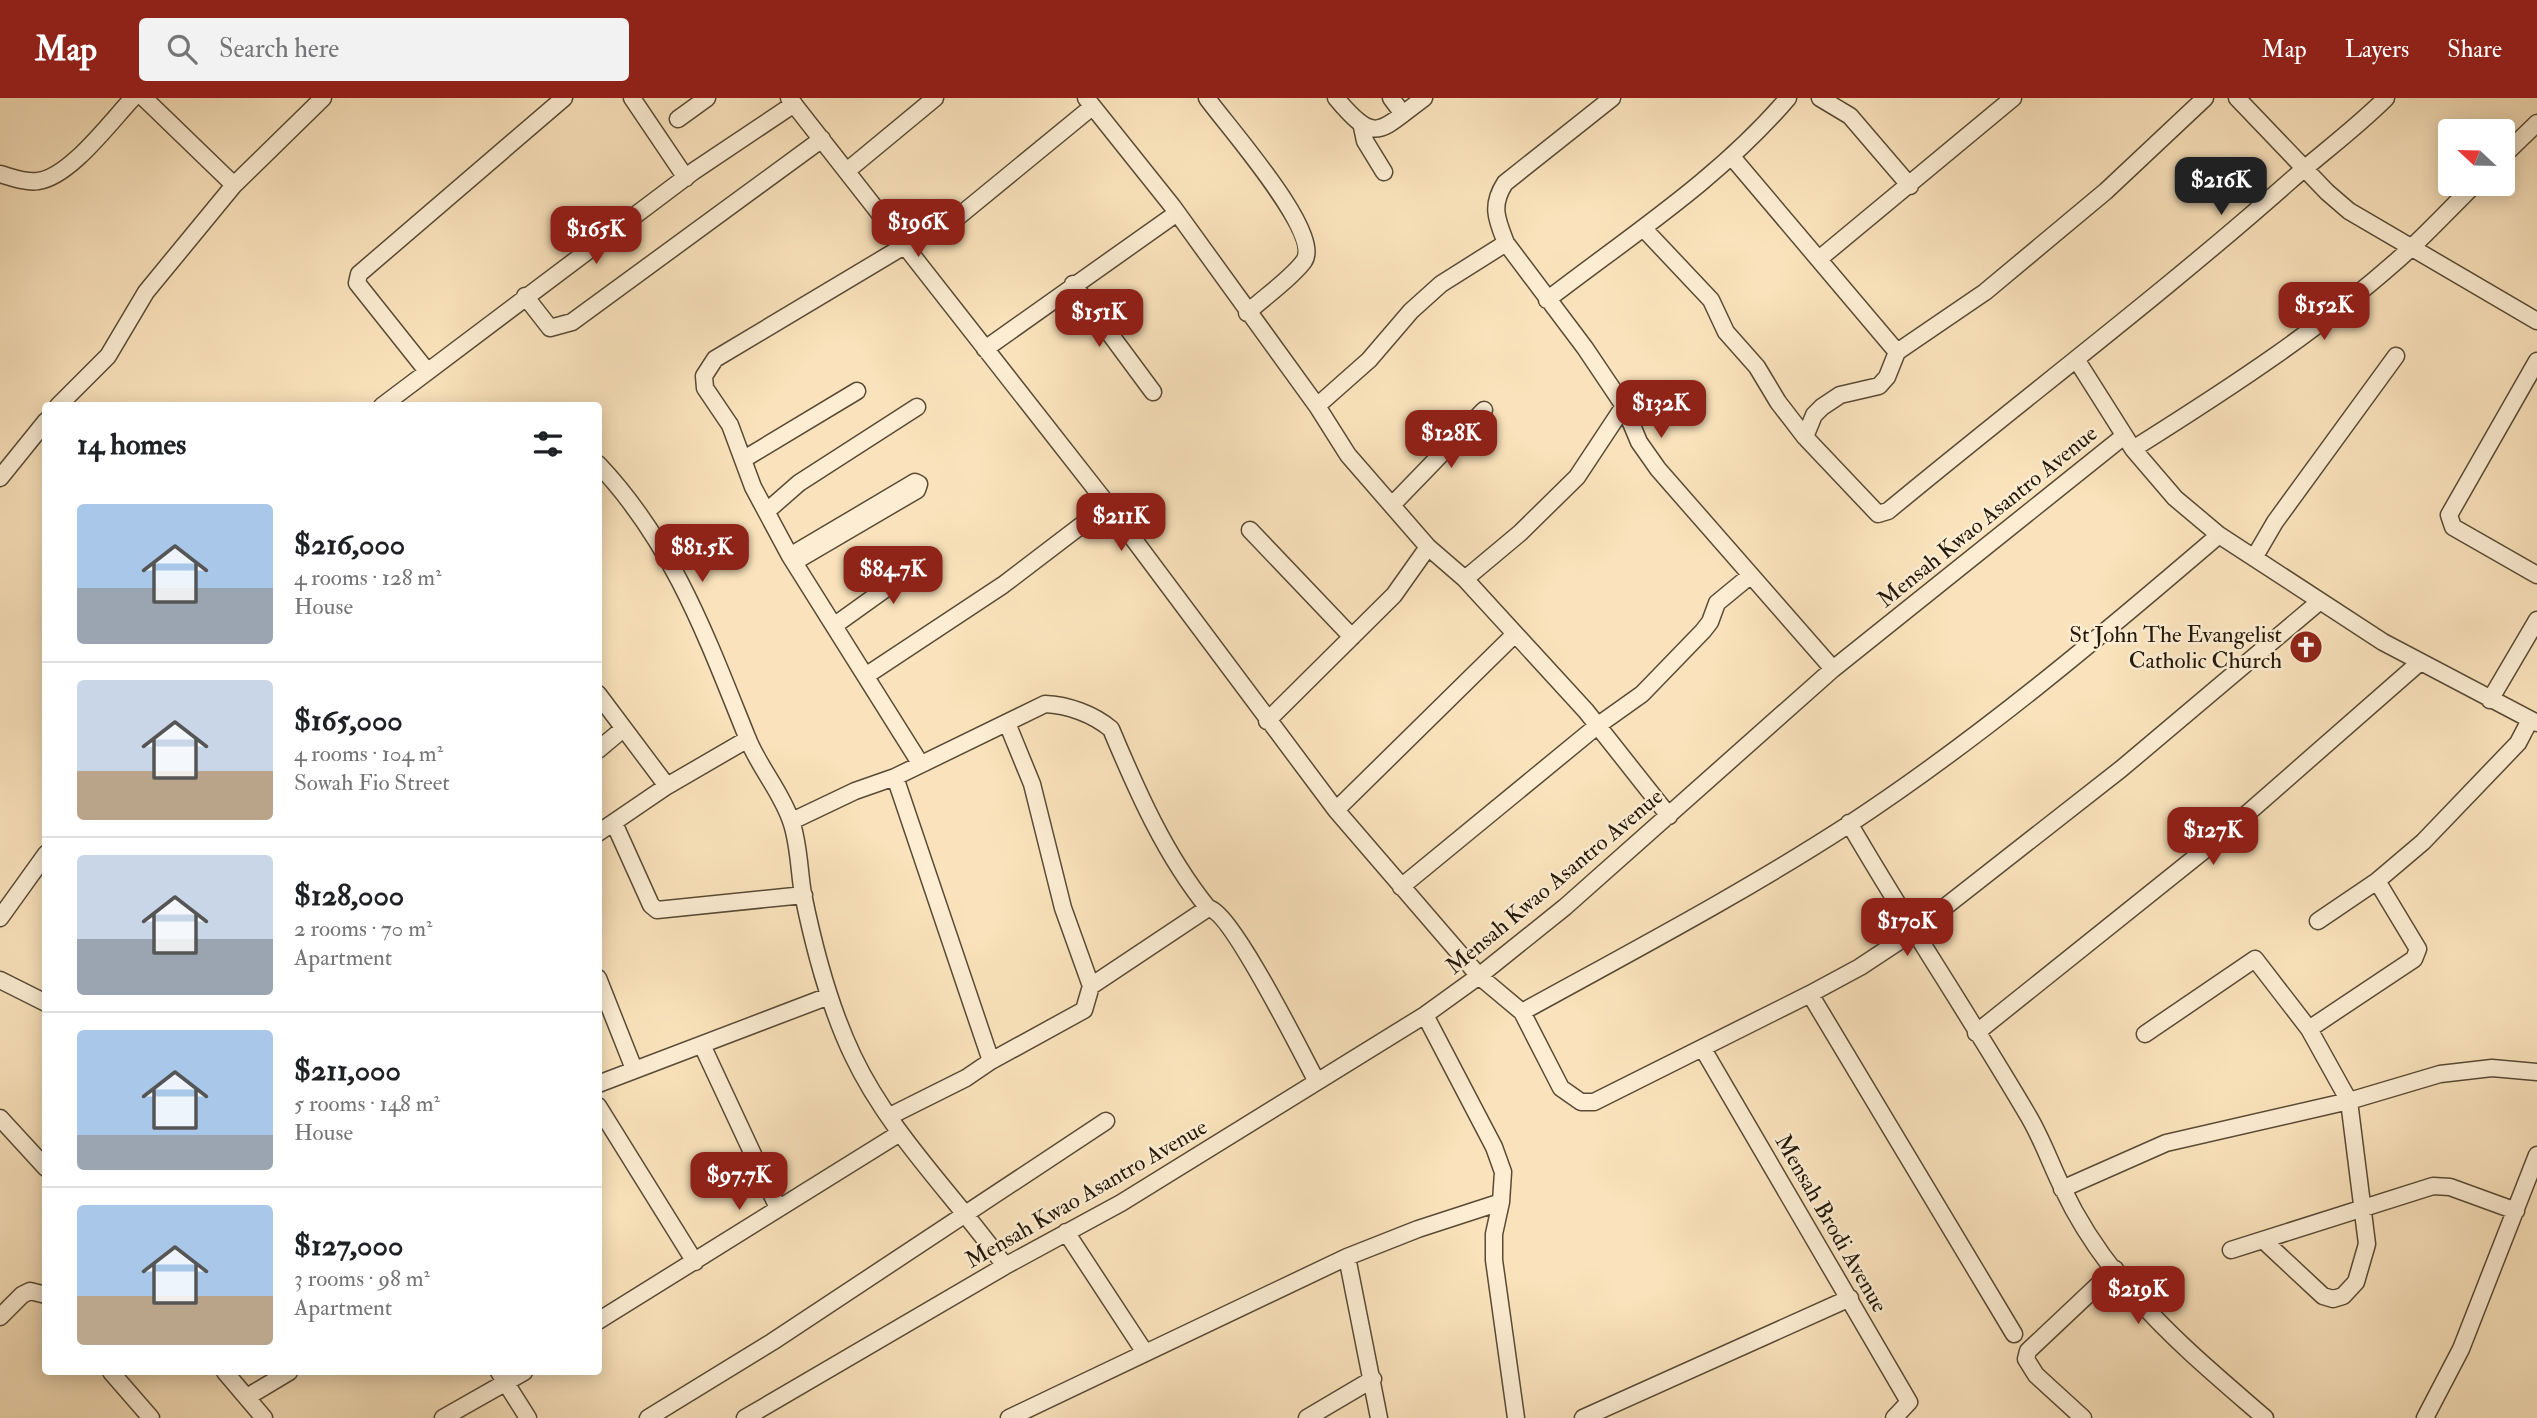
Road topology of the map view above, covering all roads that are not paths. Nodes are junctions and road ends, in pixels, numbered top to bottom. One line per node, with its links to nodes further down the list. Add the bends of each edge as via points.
1 (133, 98): 31 (street, via 78,157 52,177 33,181)
2 (144, 98): 33 (street)
3 (323, 98): 33 (street)
4 (564, 98): 52 (street, via 359,274 357,283)
5 (632, 98): 32 (street)
6 (707, 98): 22 (street)
7 (935, 98): 29 (street)
8 (1208, 98): 45 (street, via 1291,209 1307,245 1304,261)
9 (1336, 98): 24 (street)
10 (1391, 98): 21 (street)
11 (1424, 98): 21 (street)
12 (1612, 98): 38 (street, via 1505,183 1494,212)
13 (1788, 98): 27 (street)
14 (1821, 98): 34 (street, via 1850,116)
15 (2013, 98): 34 (street)
16 (2206, 98): 48 (street, via 2106,191 1985,292)
17 (2237, 98): 28 (street)
18 (2386, 98): 28 (street)
19 (791, 101): 25 (street); 32 (street)
20 (1089, 103): 36 (street); 39 (street, via 953,221)
21 (1403, 114): 24 (street, via 1374,130)
22 (678, 119)
23 (2537, 123): 26 (street)
24 (1362, 127): 30 (street)
25 (822, 139): 29 (street); 43 (street, via 572,322 550,328)
26 (2515, 144)
27 (1732, 157): 37 (street); 41 (street)
28 (2304, 168): 40 (street, via 2349,211); 50 (street, via 2184,274)
29 (848, 170): 39 (street)
30 (1384, 172)
31 (0, 174)
32 (686, 178): 43 (street)
33 (234, 185): 55 (street, via 146,292 108,356)
34 (1910, 186): 41 (street)
35 (2463, 196): 40 (street, Mensah Kwao Asantro Avenue)
36 (1177, 213): 42 (street); 45 (street)
37 (1644, 229): 44 (street); 62 (street, via 1711,299 1726,332 1758,367)
38 (1506, 243): 44 (street); 57 (street, via 1441,284 1410,311 1369,360)
39 (904, 246): 47 (street); 64 (street, via 715,359 706,369 705,388 724,415)
40 (2410, 249): 46 (street); 63 (street, Mensah Kwao Asantro Avenue, via 2256,369)
41 (1819, 259): 48 (street)
42 (1073, 284): 47 (street); 54 (street)
43 (525, 296): 52 (street)
44 (1548, 300): 58 (street)
45 (1247, 313): 57 (street)
46 (2537, 321)
47 (985, 349): 67 (street)
48 (1897, 352): 62 (street, via 1879,386 1840,395 1814,415)
49 (2396, 356): 75 (street, via 2275,522)
50 (2076, 359): 62 (street, via 1888,511 1878,514); 63 (street)
51 (2537, 361): 77 (street, via 2449,515 2454,527)
52 (426, 371): 56 (street)
53 (857, 391): 64 (street)
54 (1153, 392)
55 (62, 402)
56 (387, 402)
57 (1317, 406): 68 (street, via 1348,455)
58 (1624, 406): 78 (street, via 1639,442 1664,477); 79 (street, via 1577,477 1521,533)
59 (916, 407): 69 (street, via 799,483)
60 (1484, 410): 68 (street)
61 (42, 426): 66 (street)
62 (1805, 437)
63 (2129, 442): 72 (street, via 2175,498); 86 (street, Mensah Kwao Asantro Avenue)
64 (744, 459): 69 (street)
65 (602, 469): 95 (street, via 646,520 671,562 704,628)
66 (0, 478)
67 (1108, 505): 87 (street, via 1014,577); 90 (street)
68 (1392, 505): 73 (street)
69 (767, 511): 76 (street)
70 (871, 514): 76 (street)
71 (1250, 530): 84 (street)
72 (2219, 535): 75 (street); 104 (street, via 2112,627)
73 (1428, 547): 79 (street); 84 (street, via 1394,595)
74 (930, 557): 82 (street)
75 (2254, 558): 80 (street)
76 (792, 559): 82 (street)
77 (2537, 575)
78 (1751, 576): 86 (street); 93 (street, via 1717,603 1710,622 1642,694)
79 (1465, 579): 83 (street)
80 (2319, 602): 85 (street); 113 (street, via 2110,778)
81 (2537, 620): 89 (street)
82 (835, 625): 87 (street)
83 (1515, 634): 93 (street); 100 (street)
84 (1352, 636): 90 (street)
85 (2419, 663): 89 (street); 124 (street, via 2217,839)
86 (1833, 669): 101 (street, Mensah Kwao Asantro Avenue)
87 (867, 675): 97 (street)
88 (602, 700): 94 (street)
89 (2490, 700): 91 (street)
90 (1267, 721): 100 (street)
91 (2534, 722): 107 (street, via 2423,842)
92 (1007, 723): 97 (street); 110 (street, via 1045,705 1062,705 1111,729 1140,798); 116 (street, via 1032,784 1063,908)
93 (1597, 726): 101 (street); 108 (street)
94 (623, 729): 96 (street); 99 (street)
95 (748, 739): 99 (street); 102 (street)
96 (602, 747)
97 (920, 763): 98 (street)
98 (895, 777): 102 (street); 128 (street)
99 (667, 786): 103 (street)
100 (1336, 810): 108 (street)
101 (1669, 816): 114 (street, Mensah Kwao Asantro Avenue)
102 (792, 821): 109 (street)
103 (614, 823): 105 (street); 109 (street, via 657,910)
104 (1849, 824): 113 (street); 121 (street)
105 (602, 830)
106 (42, 860): 111 (street)
107 (2377, 881): 112 (street); 123 (street, via 2418,949 2414,959)
108 (1401, 887): 114 (street)
109 (803, 895): 119 (street)
110 (1208, 908): 116 (street); 131 (street, via 1217,911 1246,952)
111 (0, 918)
112 (2318, 921)
113 (1913, 932): 118 (street); 124 (street)
114 (1479, 976): 121 (street); 122 (street, Mensah Kwao Asantro Avenue)
115 (0, 980): 120 (street)
116 (1091, 986): 128 (street, via 1084,1010)
117 (602, 990): 129 (street)
118 (1810, 994): 127 (street); 158 (street)
119 (829, 996): 126 (street); 135 (street, via 853,1056)
120 (42, 1001)
121 (1522, 1012): 127 (street, via 1561,1088 1581,1102 1594,1102)
122 (1425, 1014): 131 (street, Mensah Kwao Asantro Avenue); 142 (street, via 1494,1147 1503,1172)
123 (2309, 1029): 125 (street, via 2255,959); 133 (street)
124 (1976, 1033): 141 (street, via 2050,1154)
125 (2145, 1034)
126 (702, 1045): 129 (street); 143 (street)
127 (1703, 1049): 155 (street, Mensah Brodi Avenue)
128 (991, 1061): 135 (street)
129 (634, 1069): 132 (street)
130 (2537, 1072): 133 (street, via 2470,1069)
131 (1316, 1080): 147 (street, Mensah Kwao Asantro Avenue, via 1121,1203)
132 (602, 1082)
133 (2349, 1101): 141 (street, via 2166,1143); 144 (street)
134 (602, 1112): 151 (street)
135 (890, 1116): 138 (street)
136 (0, 1118): 140 (street)
137 (1106, 1121): 146 (street)
138 (900, 1133): 143 (street); 146 (street)
139 (2537, 1155): 145 (street)
140 (42, 1164)
141 (2062, 1189): 153 (street)
142 (1501, 1202): 150 (street); 177 (street, via 1494,1260)
143 (778, 1208): 151 (street)
144 (2363, 1209): 145 (street, via 2432,1186 2450,1187); 148 (street); 148 (street, via 2367,1244 2363,1262 2356,1282 2343,1296 2323,1296)
145 (2516, 1211): 183 (street, via 2461,1349)
146 (968, 1214): 152 (street); 172 (street)
147 (1066, 1232): 152 (street, Mensah Kwao Asantro Avenue); 159 (street)
148 (2263, 1240): 149 (street)
149 (2231, 1250)
150 (1347, 1257): 159 (street); 164 (street)
151 (695, 1262): 156 (street)
152 (1005, 1266): 167 (street, Mensah Kwao Asantro Avenue)
153 (2115, 1269): 181 (street, via 2026,1359 2036,1375); 182 (street, via 2188,1351)
154 (42, 1295): 157 (street, via 30,1291 22,1295)
155 (1850, 1298): 166 (street, Mensah Brodi Avenue); 178 (street)
156 (602, 1312)
157 (0, 1317)
158 (2014, 1334)
159 (1144, 1352): 174 (street)
160 (114, 1375): 168 (street)
161 (228, 1375): 165 (street)
162 (284, 1375): 165 (street)
163 (502, 1377): 170 (street); 171 (street)
164 (1373, 1379): 175 (street); 176 (street)
165 (247, 1397): 169 (street)
166 (1909, 1402): 179 (street); 180 (street, Mensah Brodi Avenue)
167 (769, 1412): 173 (street, Mensah Kwao Asantro Avenue)
168 (150, 1418)
169 (264, 1418)
170 (443, 1418)
171 (528, 1418)
172 (648, 1418)
173 (745, 1418)
174 (1009, 1418)
175 (1307, 1418)
176 (1379, 1418)
177 (1516, 1418)
178 (1583, 1418)
179 (1894, 1418)
180 (1916, 1418)
181 (2083, 1418)
182 (2265, 1418)
183 (2425, 1418)

